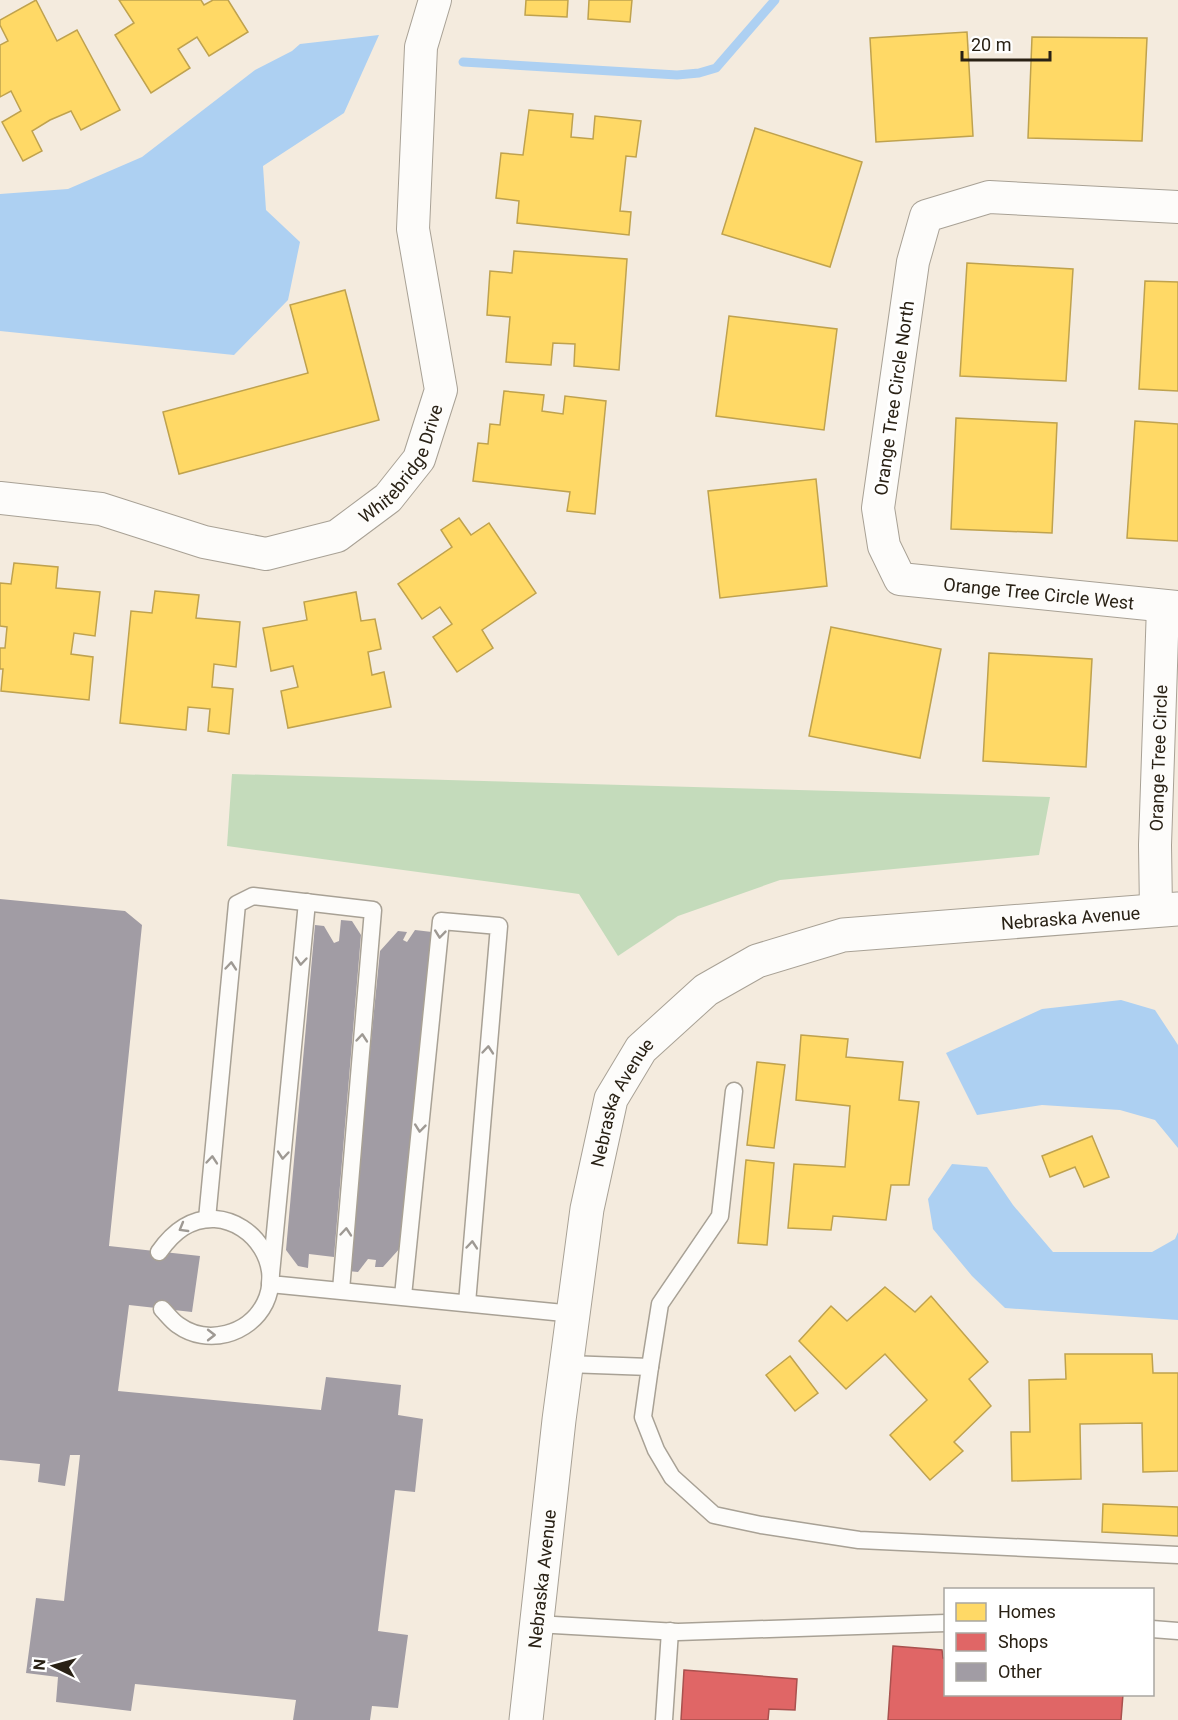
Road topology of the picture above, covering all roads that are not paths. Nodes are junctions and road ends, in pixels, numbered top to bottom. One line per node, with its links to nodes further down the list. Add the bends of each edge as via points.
1 (435, 0): 3 (street, Whitebridge Drive, via 421,47 413,229 441,390 419,459 388,498 337,536 266,554 204,542 101,509)
2 (1178, 207): 4 (street, Orange Tree Circle North, via 989,197 926,216 913,262 878,508 884,546)
3 (0, 498)
4 (900, 579): 5 (street, Orange Tree Circle West)
5 (1170, 606): 7 (street, Orange Tree Circle, via 1155,833)
6 (307, 902): 9 (lane, one-way to 6, via 237,904 253,896); 11 (lane, one-way to 11); 12 (lane, one-way to 6, via 373,910)
7 (1167, 910): 16 (street, Nebraska Avenue, via 843,935 757,961 706,990 641,1049 611,1099 587,1209)
8 (734, 1091): 18 (lane, via 720,1216 660,1304)
9 (207, 1219): 10 (lane, one-way to 10, via 187,1224 170,1236); 11 (lane, via 224,1220 254,1236 270,1266)
10 (159, 1252)
11 (270, 1284): 12 (lane); 15 (lane, one-way to 11, via 178,1325 196,1334 216,1336 236,1331 253,1320 265,1303)
12 (341, 1290): 13 (lane)
13 (403, 1296): 14 (lane); 14 (lane, one-way to 13, via 499,926 441,921)
14 (466, 1303): 16 (lane)
15 (162, 1309)
16 (574, 1314): 17 (street, Nebraska Avenue)
17 (567, 1364): 18 (lane); 21 (street, Nebraska Avenue)
18 (650, 1367): 19 (lane, via 643,1417 656,1450 672,1477 714,1515 859,1540)
19 (1178, 1555)
20 (944, 1623): 23 (lane)
21 (536, 1624): 23 (lane); 25 (street, Nebraska Avenue)
22 (1154, 1629): 24 (lane)
23 (670, 1631): 26 (lane)
24 (1178, 1631)
25 (526, 1720)
26 (664, 1720)

